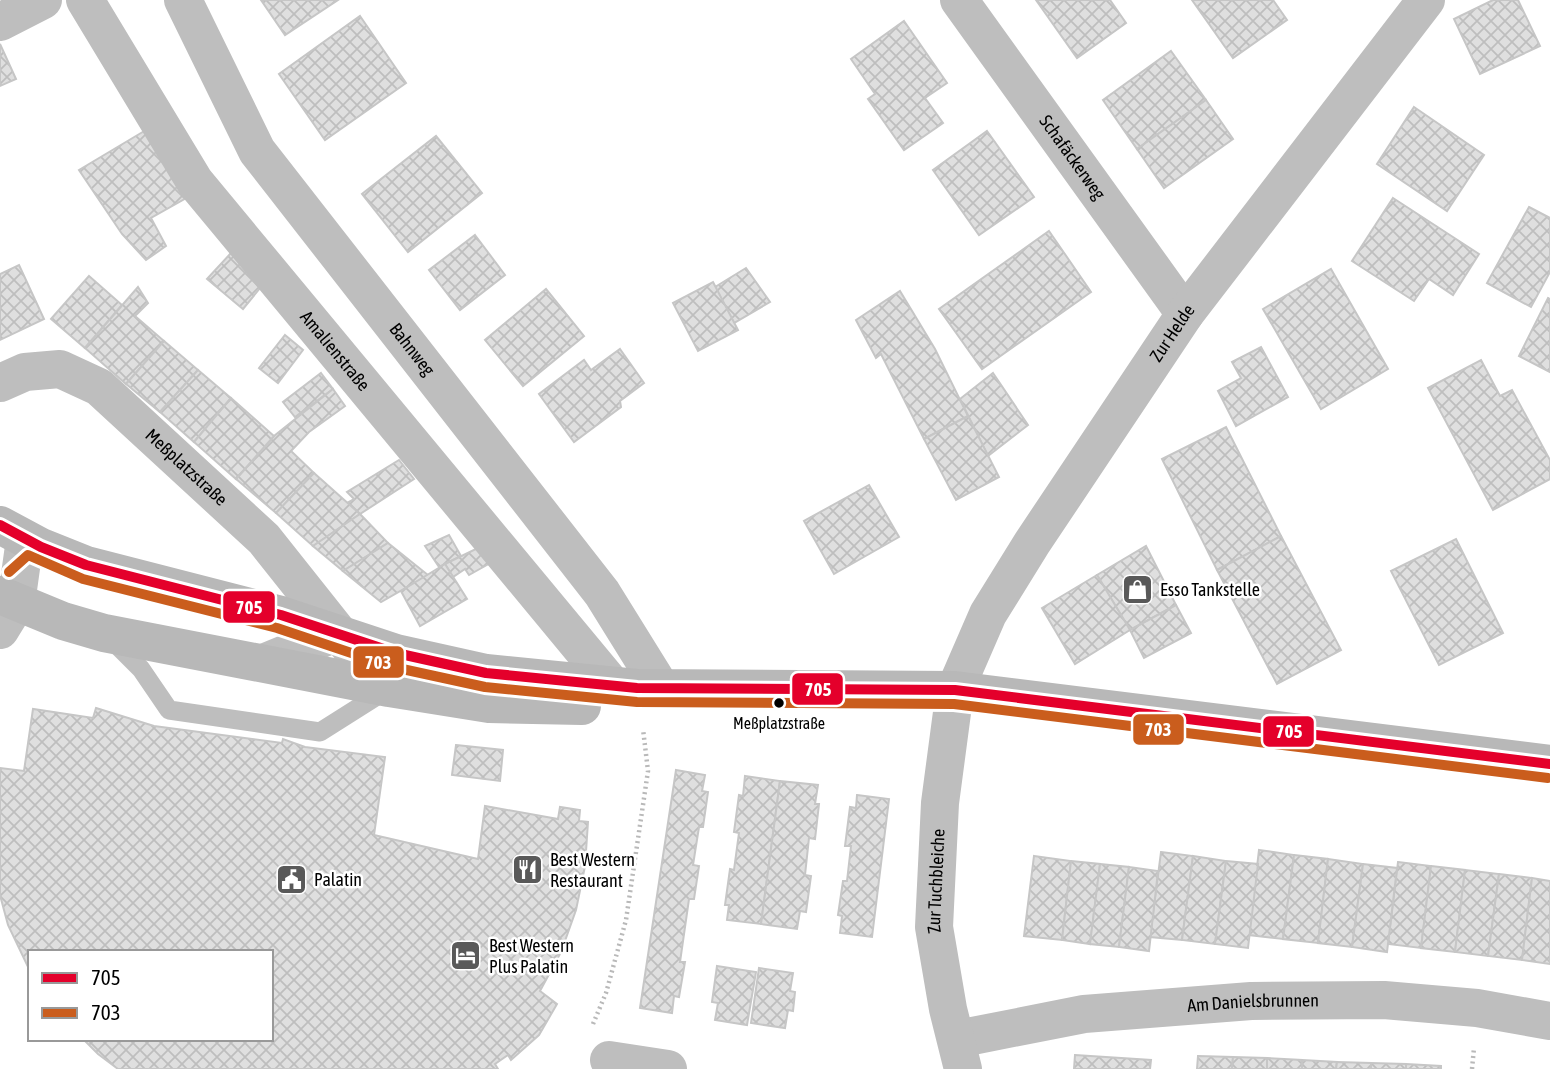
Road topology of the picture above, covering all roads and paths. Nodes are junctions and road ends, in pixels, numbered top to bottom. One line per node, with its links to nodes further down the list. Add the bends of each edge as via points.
1 (43, 0): 6 (street)
2 (85, 0): 14 (street, Amalienstraße, via 195,182)
3 (183, 0): 14 (street, Bahnweg, via 257,151 602,593)
4 (959, 0): 7 (street, Schafäckerweg)
5 (1426, 0): 7 (street, Zur Helde)
6 (0, 22)
7 (1185, 314): 16 (street, Zur Helde, via 988,614)
8 (0, 383): 12 (street, Meßplatzstraße, via 25,372 60,369 99,387 264,539)
9 (8, 542): 10 (street); 12 (main road, Meßplatzstraße)
10 (5, 610): 11 (main road, Meßplatzstraße)
11 (104, 632): 13 (main road, Meßplatzstraße); 15 (lane, via 141,668 169,710 320,732)
12 (336, 633): 13 (street); 14 (main road, Meßplatzstraße, via 396,653 485,673); 15 (street, Meßplatzstraße)
13 (263, 663): 15 (main road, Meßplatzstraße)
14 (637, 687): 15 (main road, Meßplatzstraße, via 581,706 489,704); 16 (main road, Meßplatzstraße); 19 (path, via 648,771 625,920 606,993)
15 (389, 688)
16 (955, 690): 17 (main road, Meßplatzstraße); 20 (street, Zur Tuchbleiche, via 940,803 934,927)
17 (1550, 764)
18 (1550, 1021): 20 (street, Am Danielsbrunnen, via 1477,1008 1384,1000 1251,1000 1084,1014)
19 (591, 1027)
20 (960, 1054)
21 (609, 1060): 22 (street)
22 (668, 1069)

